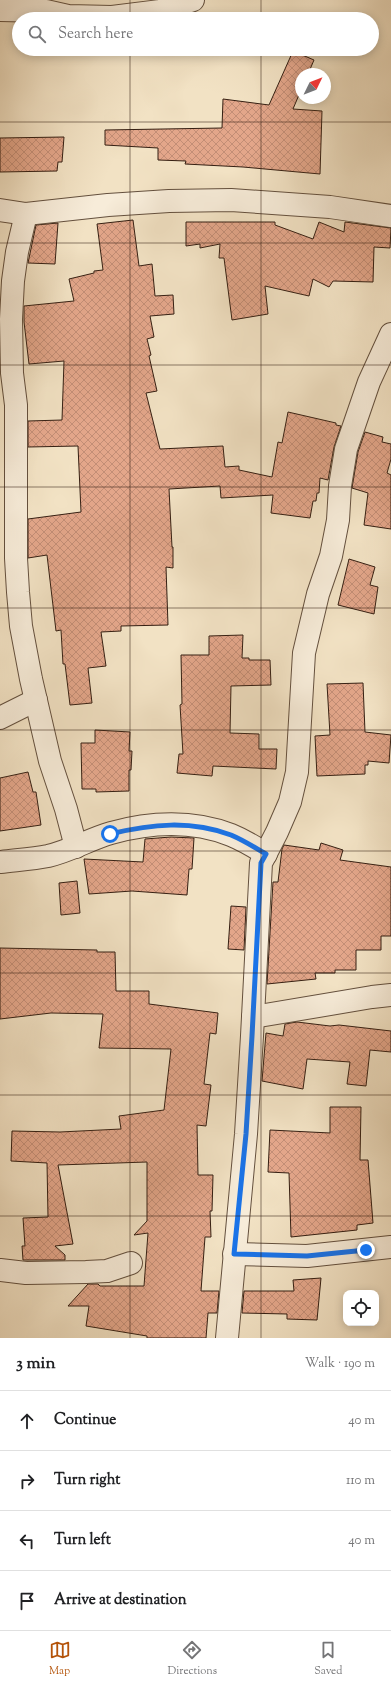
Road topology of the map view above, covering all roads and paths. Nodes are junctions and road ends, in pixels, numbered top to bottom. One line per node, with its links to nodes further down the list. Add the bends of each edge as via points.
1 (193, 0): 4 (street)
2 (0, 10): 3 (street)
3 (50, 12)
4 (152, 12)
5 (0, 210): 6 (street)
6 (26, 214): 7 (street, via 108,205 231,200); 9 (street, via 13,281)
7 (391, 216)
8 (391, 334): 13 (street, via 369,382 346,449 331,556 318,594 304,653 297,772 290,802)
9 (7, 387): 10 (street, via 16,406 18,592 25,652)
10 (36, 700): 11 (street); 12 (street, via 50,761)
11 (0, 718)
12 (76, 847): 13 (street, via 137,827 179,824 210,828 232,836); 14 (street, via 49,856)
13 (266, 854): 16 (street, via 261,863)
14 (0, 862)
15 (391, 995): 16 (street, via 372,996)
16 (253, 1017): 18 (street, via 246,1134)
17 (391, 1248): 18 (street, via 307,1256)
18 (234, 1254): 21 (street)
19 (131, 1263): 20 (street, via 107,1270 86,1272 26,1273)
20 (0, 1270)
21 (227, 1338)

